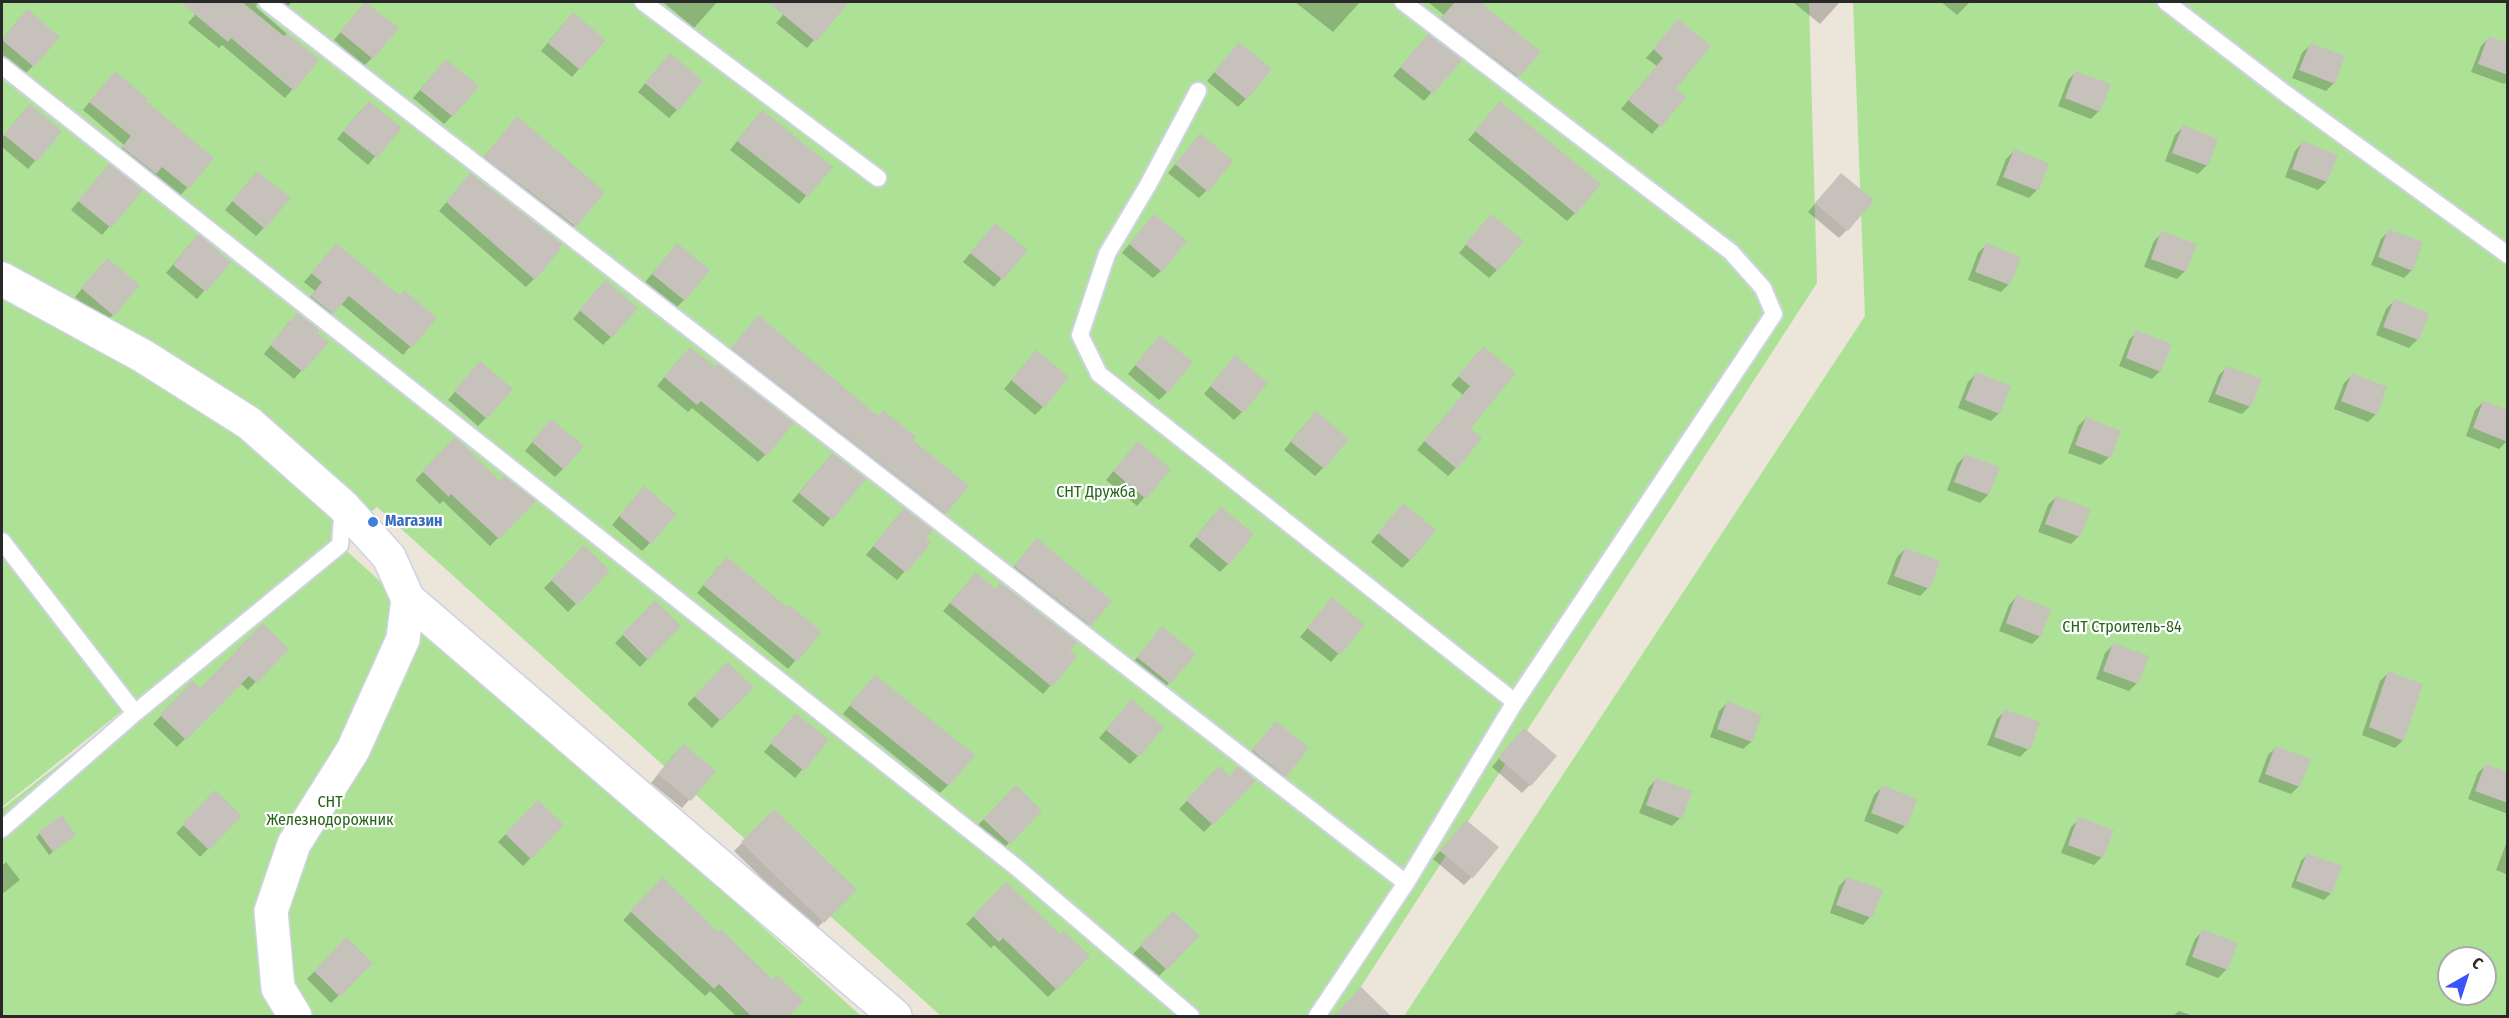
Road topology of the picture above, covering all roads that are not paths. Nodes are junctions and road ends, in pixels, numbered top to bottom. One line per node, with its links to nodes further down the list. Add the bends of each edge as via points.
1 (267, 2): 16 (lane)
2 (643, 2): 7 (lane)
3 (1403, 2): 13 (lane, via 1731,252 1763,288 1774,314)
4 (2166, 2): 8 (lane)
5 (2, 66): 19 (lane, via 1016,867)
6 (1198, 91): 13 (lane, via 1107,254 1080,335 1099,374)
7 (878, 178)
8 (2508, 255)
9 (2, 279): 10 (street, via 143,356 249,423)
10 (343, 506): 12 (street, via 389,557); 14 (lane, via 340,545)
11 (2, 541): 14 (lane)
12 (408, 599): 17 (street, via 403,639 353,750 294,844 271,911 278,988); 18 (street)
13 (1515, 702): 16 (lane)
14 (135, 713): 15 (lane)
15 (2, 829)
16 (1406, 883): 20 (lane)
17 (295, 1017)
18 (895, 1017)
19 (1191, 1017)
20 (1317, 1017)

